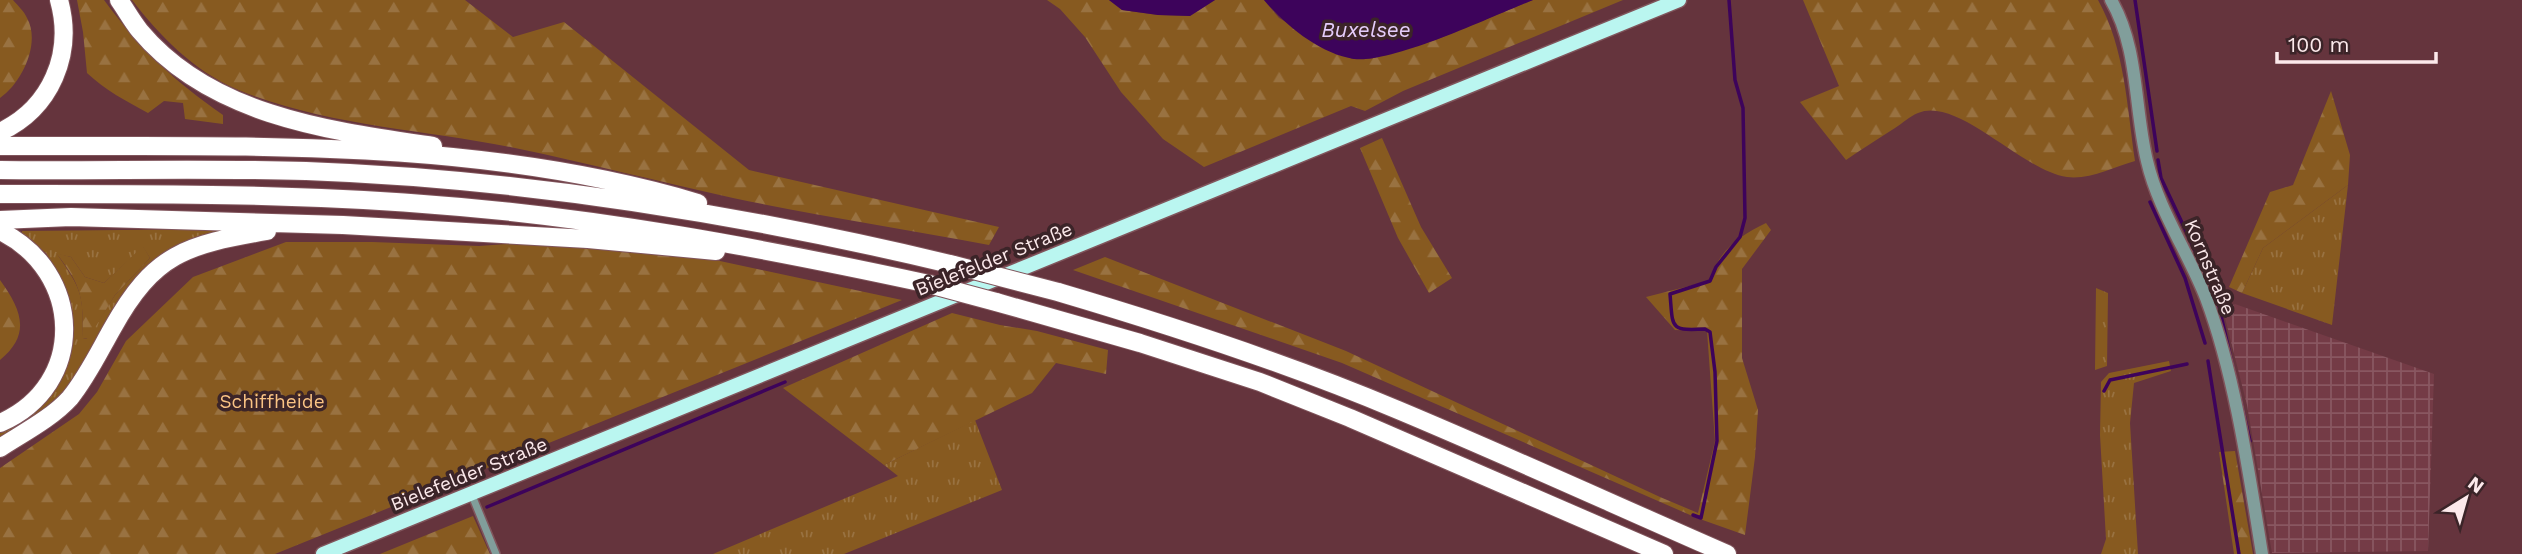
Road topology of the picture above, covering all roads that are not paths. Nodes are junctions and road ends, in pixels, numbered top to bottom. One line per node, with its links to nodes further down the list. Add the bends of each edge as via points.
1 (59, 0): 5 (highway, via 65,38 54,80 30,114)
2 (119, 0): 7 (highway, via 157,48 227,97 280,117 352,134 462,150)
3 (1679, 0): 17 (main road, Bielefelder Straße)
4 (2111, 0): 22 (street, Kornstraße, via 2130,52 2150,172 2206,299 2221,347)
5 (0, 132)
6 (0, 146): 7 (highway, via 333,149)
7 (505, 162): 12 (highway, via 584,174)
8 (0, 170): 12 (highway, via 307,171 428,179 556,191)
9 (0, 194): 14 (highway, via 302,197 425,204 674,233)
10 (0, 220): 11 (highway, via 71,217)
11 (343, 225): 14 (highway, via 588,239); 16 (highway, via 275,229 215,240 187,249 158,267 124,306 68,400)
12 (769, 225): 21 (highway, bridge, via 954,265 1157,322 1397,409)
13 (0, 231): 15 (highway, via 32,252 48,271 62,307 64,332 60,357 42,391 25,409)
14 (813, 259): 20 (highway, bridge, via 996,302 1261,382)
15 (0, 423)
16 (0, 448)
17 (471, 493): 18 (main road, Bielefelder Straße); 19 (street)
18 (323, 554)
19 (496, 554)
20 (1664, 554)
21 (1727, 554)
22 (2262, 554)

